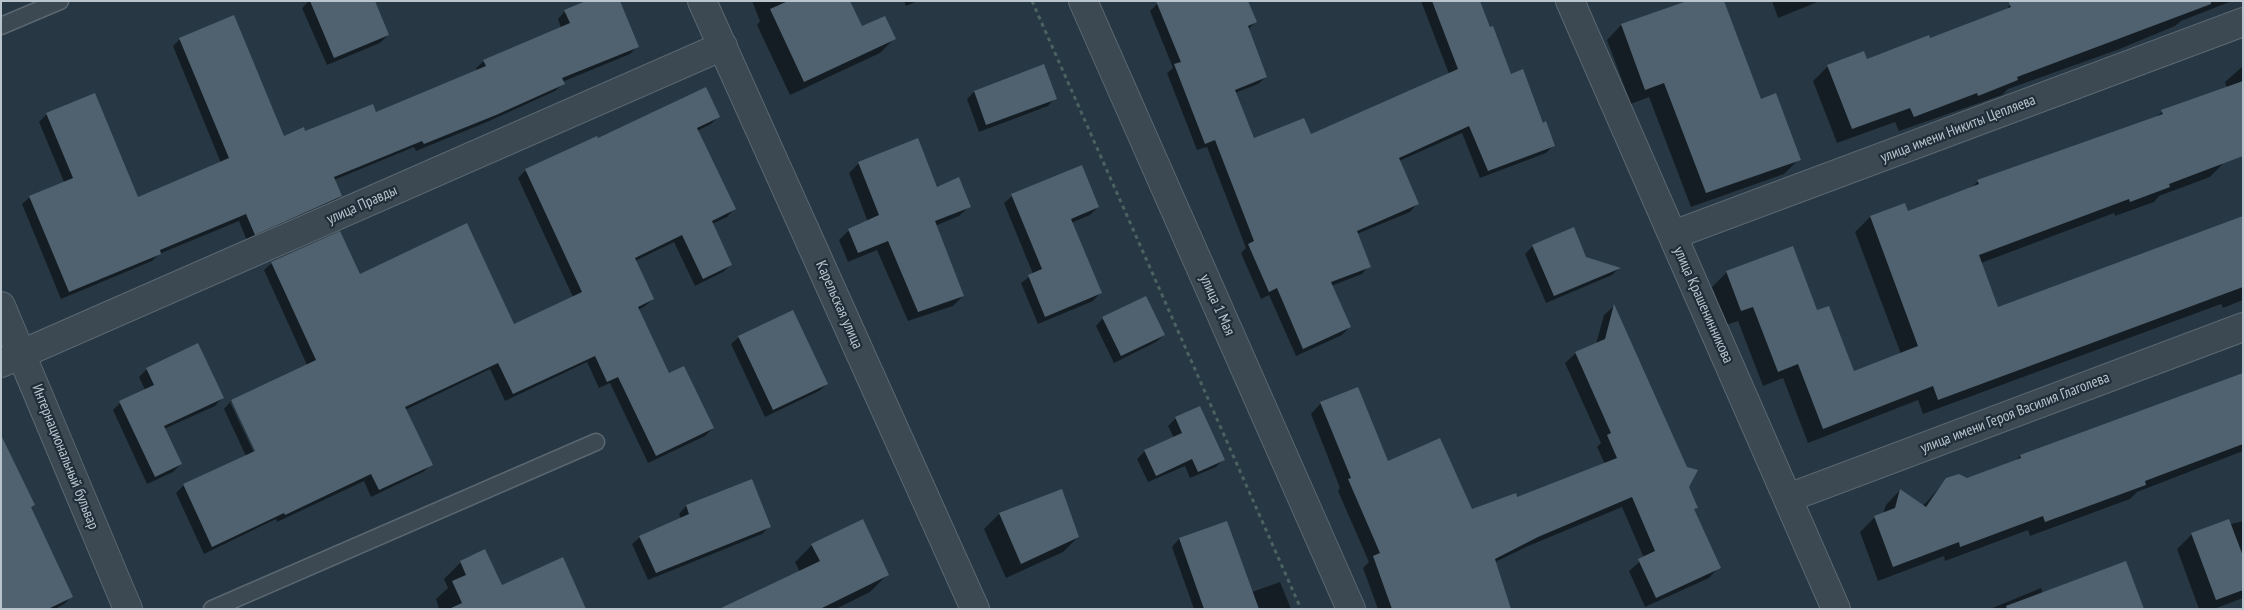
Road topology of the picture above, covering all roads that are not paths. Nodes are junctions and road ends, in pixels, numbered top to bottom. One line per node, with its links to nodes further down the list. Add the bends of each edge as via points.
1 (60, 1): 6 (lane)
2 (702, 1): 7 (street, Карельская улица)
3 (1083, 1): 17 (street, улица 1 Мая)
4 (1570, 1): 8 (street, улица Крашенинникова)
5 (2243, 22): 8 (street, улица имени Никиты Цепляева)
6 (1, 26)
7 (723, 46): 11 (street, улица Правды); 16 (street, Карельская улица)
8 (1673, 235): 13 (street, улица Крашенинникова)
9 (1, 306): 11 (street, Интернациональный бульвар)
10 (2243, 327): 13 (street, улица имени Героя Василия Глаголева)
11 (12, 358): 14 (street, Интернациональный бульвар)
12 (596, 442): 15 (lane)
13 (1788, 498): 18 (street, улица Крашенинникова)
14 (128, 609)
15 (212, 609)
16 (975, 609)
17 (1351, 609)
18 (1836, 609)

